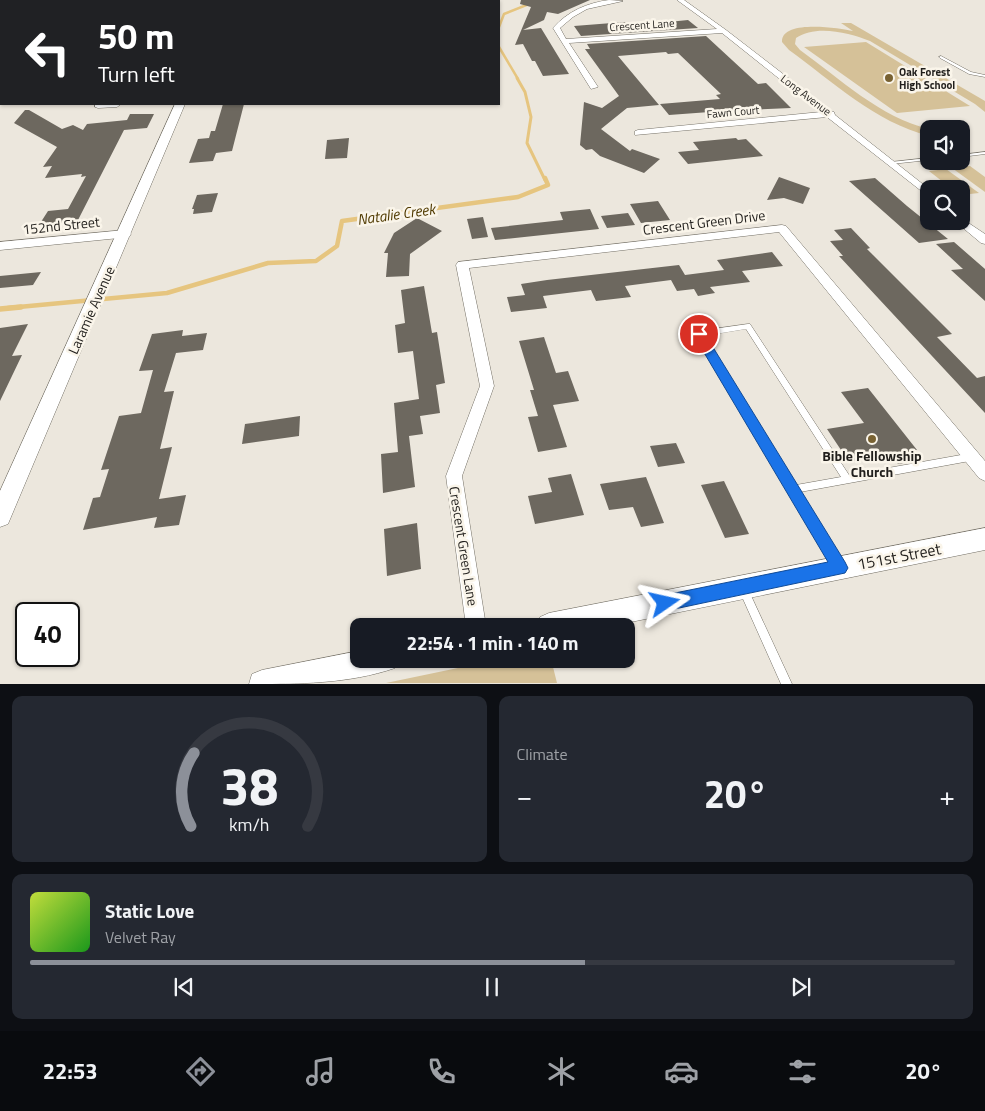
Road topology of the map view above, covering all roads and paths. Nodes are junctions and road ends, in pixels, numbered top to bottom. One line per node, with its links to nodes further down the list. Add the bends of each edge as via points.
1 (680, 0): 3 (street, Long Avenue)
2 (620, 1): 4 (street, via 598,2 566,18 556,28)
3 (724, 31): 4 (street, Crescent Lane); 11 (street, Long Avenue)
4 (562, 41): 9 (street)
5 (941, 57): 6 (lane)
6 (970, 73): 7 (lane); 8 (lane)
7 (985, 76)
8 (985, 82)
9 (594, 87)
10 (180, 105): 19 (street, Laramie Avenue)
11 (831, 114): 12 (street, Fawn Court); 16 (street, Long Avenue)
12 (638, 133)
13 (985, 153): 14 (lane)
14 (970, 155)
15 (920, 160): 16 (lane)
16 (891, 163): 17 (street, Long Avenue)
17 (920, 187)
18 (970, 228): 20 (street)
19 (124, 234): 21 (street, 152nd Street); 27 (street, Laramie Avenue)
20 (985, 240)
21 (0, 246)
22 (462, 265): 23 (street, Crescent Green Drive, via 782,228); 31 (street, Crescent Green Lane, via 487,386 454,476)
23 (972, 457): 24 (street, Crescent Green Drive); 25 (lane)
24 (985, 473)
25 (847, 479): 26 (lane); 26 (lane, via 748,326 699,334)
26 (794, 489): 29 (lane)
27 (0, 516)
28 (985, 539): 29 (street, 151st Street)
29 (840, 568): 30 (street, 151st Street)
30 (743, 588): 32 (street, 151st Street); 35 (lane)
31 (475, 618)
32 (590, 618)
33 (350, 666): 34 (street)
34 (262, 684)
35 (786, 684)

